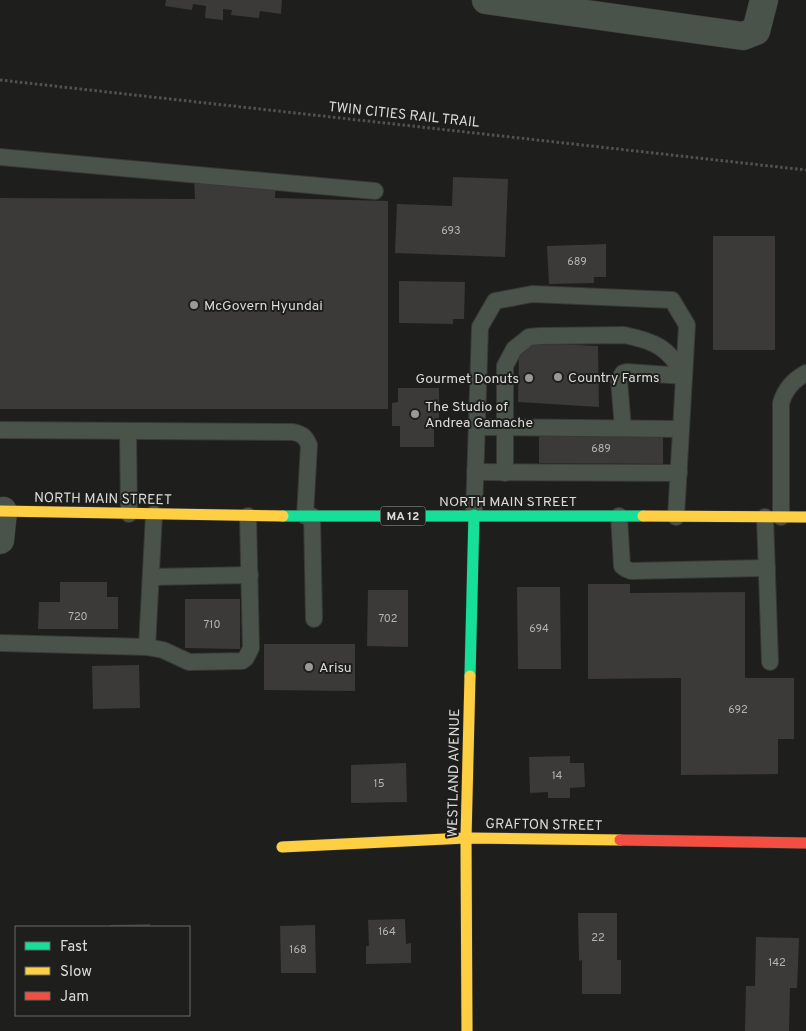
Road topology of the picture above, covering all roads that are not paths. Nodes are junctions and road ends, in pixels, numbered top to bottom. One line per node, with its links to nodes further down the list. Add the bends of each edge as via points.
1 (486, 0): 2 (street, via 743,36 756,31)
2 (764, 0)
3 (0, 156): 4 (lane)
4 (375, 191)
5 (685, 368): 7 (lane, via 687,325 672,300 532,294 495,301 480,327); 8 (lane, via 652,342 624,335 529,337 514,349 505,366); 9 (lane, via 623,373 619,380); 10 (lane)
6 (806, 373): 24 (lane, via 789,386 781,403)
7 (477, 427): 8 (lane); 13 (lane)
8 (506, 427): 9 (lane); 14 (lane)
9 (623, 428): 10 (lane)
10 (681, 429): 15 (lane)
11 (0, 430): 12 (lane)
12 (128, 431): 17 (lane); 21 (lane, via 301,434 309,444)
13 (475, 472): 14 (lane); 19 (lane)
14 (505, 473): 15 (lane)
15 (679, 473): 23 (lane)
16 (1, 511): 17 (main road, NORTH MAIN STREET / MA 12); 26 (street)
17 (129, 514): 18 (main road, NORTH MAIN STREET / MA 12)
18 (154, 514): 20 (main road, NORTH MAIN STREET / MA 12); 29 (lane)
19 (474, 515): 21 (main road, NORTH MAIN STREET / MA 12); 22 (main road, NORTH MAIN STREET / MA 12); 34 (main road, WESTLAND AVENUE)
20 (248, 516): 21 (main road, NORTH MAIN STREET / MA 12); 28 (lane)
21 (308, 516): 30 (lane)
22 (619, 516): 23 (main road, NORTH MAIN STREET / MA 12); 27 (lane, via 622,566 626,570)
23 (676, 517): 24 (main road, NORTH MAIN STREET / MA 12)
24 (773, 517): 25 (main road, NORTH MAIN STREET / MA 12); 27 (lane)
25 (806, 517)
26 (0, 540)
27 (767, 568): 33 (lane)
28 (250, 575): 29 (lane); 32 (lane, via 251,648 242,661 189,662 163,650)
29 (151, 577): 32 (lane)
30 (314, 619)
31 (0, 643): 32 (lane)
32 (147, 647)
33 (770, 662)
34 (466, 838): 35 (main road, GRAFTON STREET); 36 (main road, GRAFTON STREET); 37 (main road, WESTLAND AVENUE)
35 (806, 843)
36 (282, 847)
37 (467, 1031)

